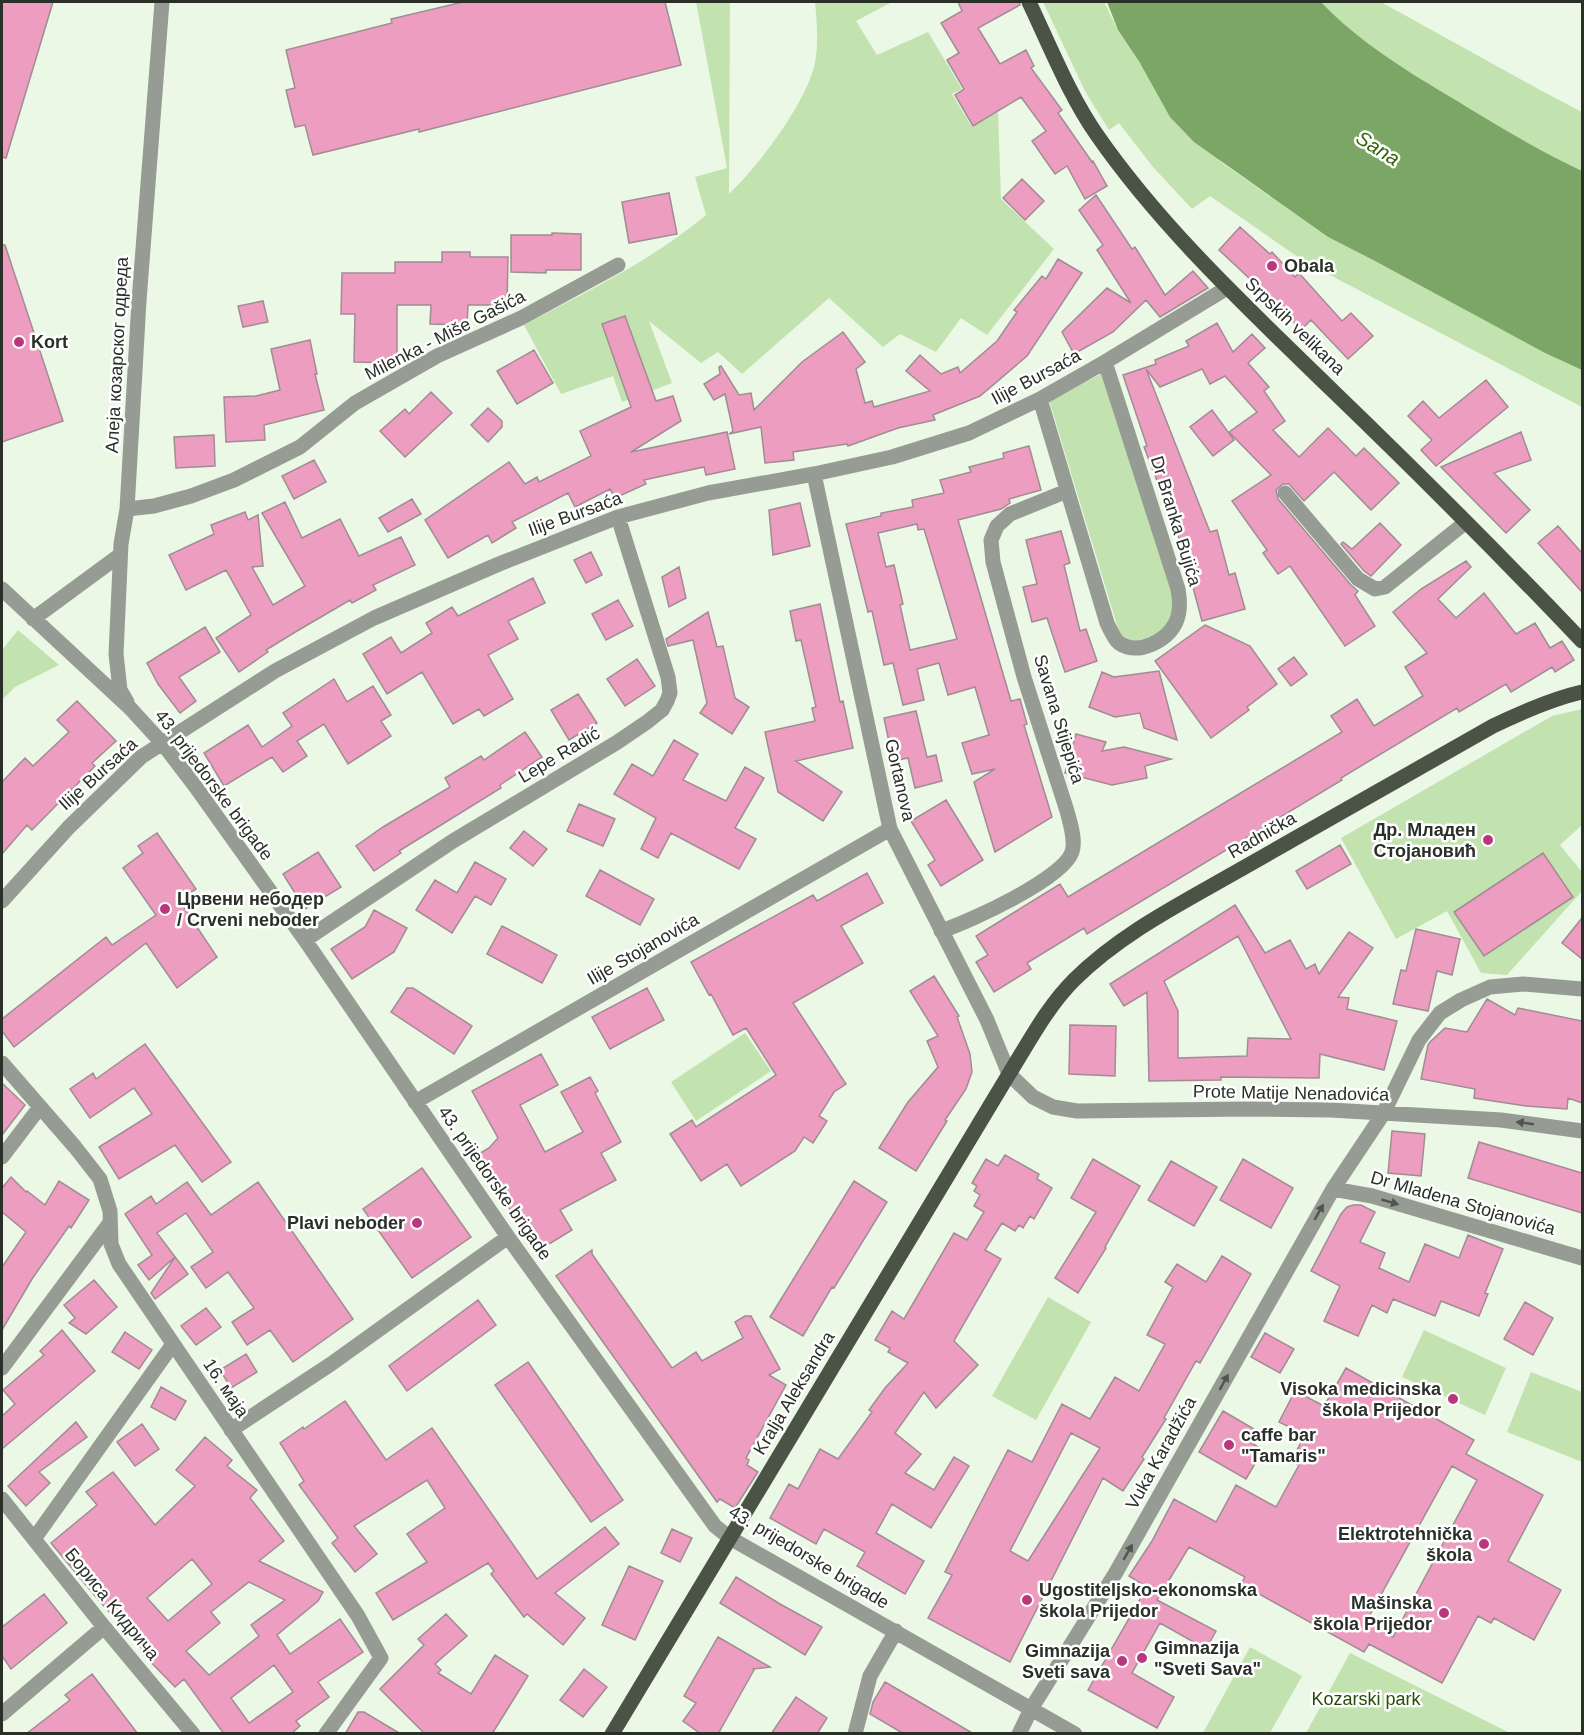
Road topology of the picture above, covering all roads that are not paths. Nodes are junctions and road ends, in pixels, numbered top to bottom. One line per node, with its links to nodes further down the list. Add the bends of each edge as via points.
1 (162, 2): 10 (street, Алеја козарског одреда)
2 (1029, 2): 4 (main road, Srpskih velikana, via 1097,135 1143,195)
3 (618, 265): 10 (street, Milenka - Miše Gašića, via 521,318 437,356 355,403 300,447 281,457 191,496)
4 (1227, 288): 5 (street, Ilije Bursaća); 12 (main road, Srpskih velikana)
5 (1105, 362): 6 (street, Ilije Bursaća); 8 (street, Dr Branka Bujića, via 1178,589 1181,605 1176,621 1160,640 1145,647 1129,648 1117,642 1107,623)
6 (1040, 399): 7 (street, Ilije Bursaća, via 969,433 892,457); 8 (street, Dr Branka Bujića)
7 (814, 474): 11 (street, Ilije Bursaća, via 708,493); 20 (street, Gortanova)
8 (1067, 492): 22 (street, Savana Stijepića, via 1010,514 997,526 991,540 993,562 1024,677 1070,826 1072,850 1061,868 1045,879 969,922)
9 (1285, 493): 12 (street, via 1358,579 1375,589 1385,587)
10 (127, 509): 13 (street, Алеја козарског одреда)
11 (618, 517): 19 (street, Ilije Bursaća, via 374,618 275,671); 23 (street, Lepe Radić, via 668,677 670,693 662,710 616,743 453,841)
12 (1466, 522): 16 (main road, Srpskih velikana)
13 (120, 555): 15 (street); 18 (street, Алеја козарског одреда, via 116,654 120,690)
14 (2, 589): 15 (street, 43. prijedorske brigade)
15 (33, 619): 18 (street, 43. prijedorske brigade)
16 (1582, 641)
17 (1582, 692): 26 (main road, Radnička, via 1559,697 1493,726 1132,934 1074,980 1051,1006)
18 (130, 708): 19 (street, 43. prijedorske brigade)
19 (163, 744): 21 (street, Ilije Bursaća, via 141,757 69,827); 23 (street, 43. prijedorske brigade)
20 (890, 829): 22 (street, Gortanova); 27 (street, Ilije Stojanovića)
21 (2, 901)
22 (942, 931): 26 (street, Gortanova)
23 (305, 940): 27 (street, 43. prijedorske brigade)
24 (1582, 989): 29 (street, Vuka Karadžića, via 1523,984 1490,987 1454,1004 1440,1013 1419,1040)
25 (2, 1063): 28 (street, 16. маја)
26 (1009, 1074): 29 (street, Prote Matije Nenadovića, via 1033,1097 1053,1107 1077,1111 1247,1109); 40 (main road, Kralja Aleksandra)
27 (415, 1102): 34 (street, 43. prijedorske brigade)
28 (40, 1107): 31 (street); 33 (street, 16. маја, via 100,1179 110,1211)
29 (1383, 1114): 30 (street, Prote Matije Nenadovića, one-way to 29, via 1501,1120); 32 (street, Vuka Karadžića)
30 (1582, 1131)
31 (2, 1156)
32 (1333, 1189): 35 (street, Dr Mladena Stojanovića, one-way to 35, via 1372,1196); 44 (street, Vuka Karadžića, one-way to 32, via 1115,1574)
33 (109, 1224): 36 (street, 16. маја, via 118,1264); 37 (street)
34 (508, 1238): 38 (street); 40 (street, 43. prijedorske brigade, via 715,1526)
35 (1582, 1258)
36 (173, 1344): 38 (street, 16. маја); 41 (street)
37 (2, 1368)
38 (231, 1430): 47 (street, 16. маја, via 358,1616 381,1658)
39 (2, 1499): 41 (street, Бориса Kидрича)
40 (730, 1538): 43 (street, 43. prijedorske brigade); 48 (main road, Kralja Aleksandra)
41 (34, 1539): 42 (street, Бориса Kидрича)
42 (104, 1627): 45 (street); 46 (street, Бориса Kидрича)
43 (896, 1631): 44 (street, 43. prijedorske brigade); 49 (street, via 870,1676)
44 (1031, 1709): 50 (street, Vuka Karadžića); 51 (street, 43. prijedorske brigade)
45 (2, 1714)
46 (193, 1734)
47 (326, 1734)
48 (612, 1734)
49 (855, 1734)
50 (1019, 1734)
51 (1075, 1734)

